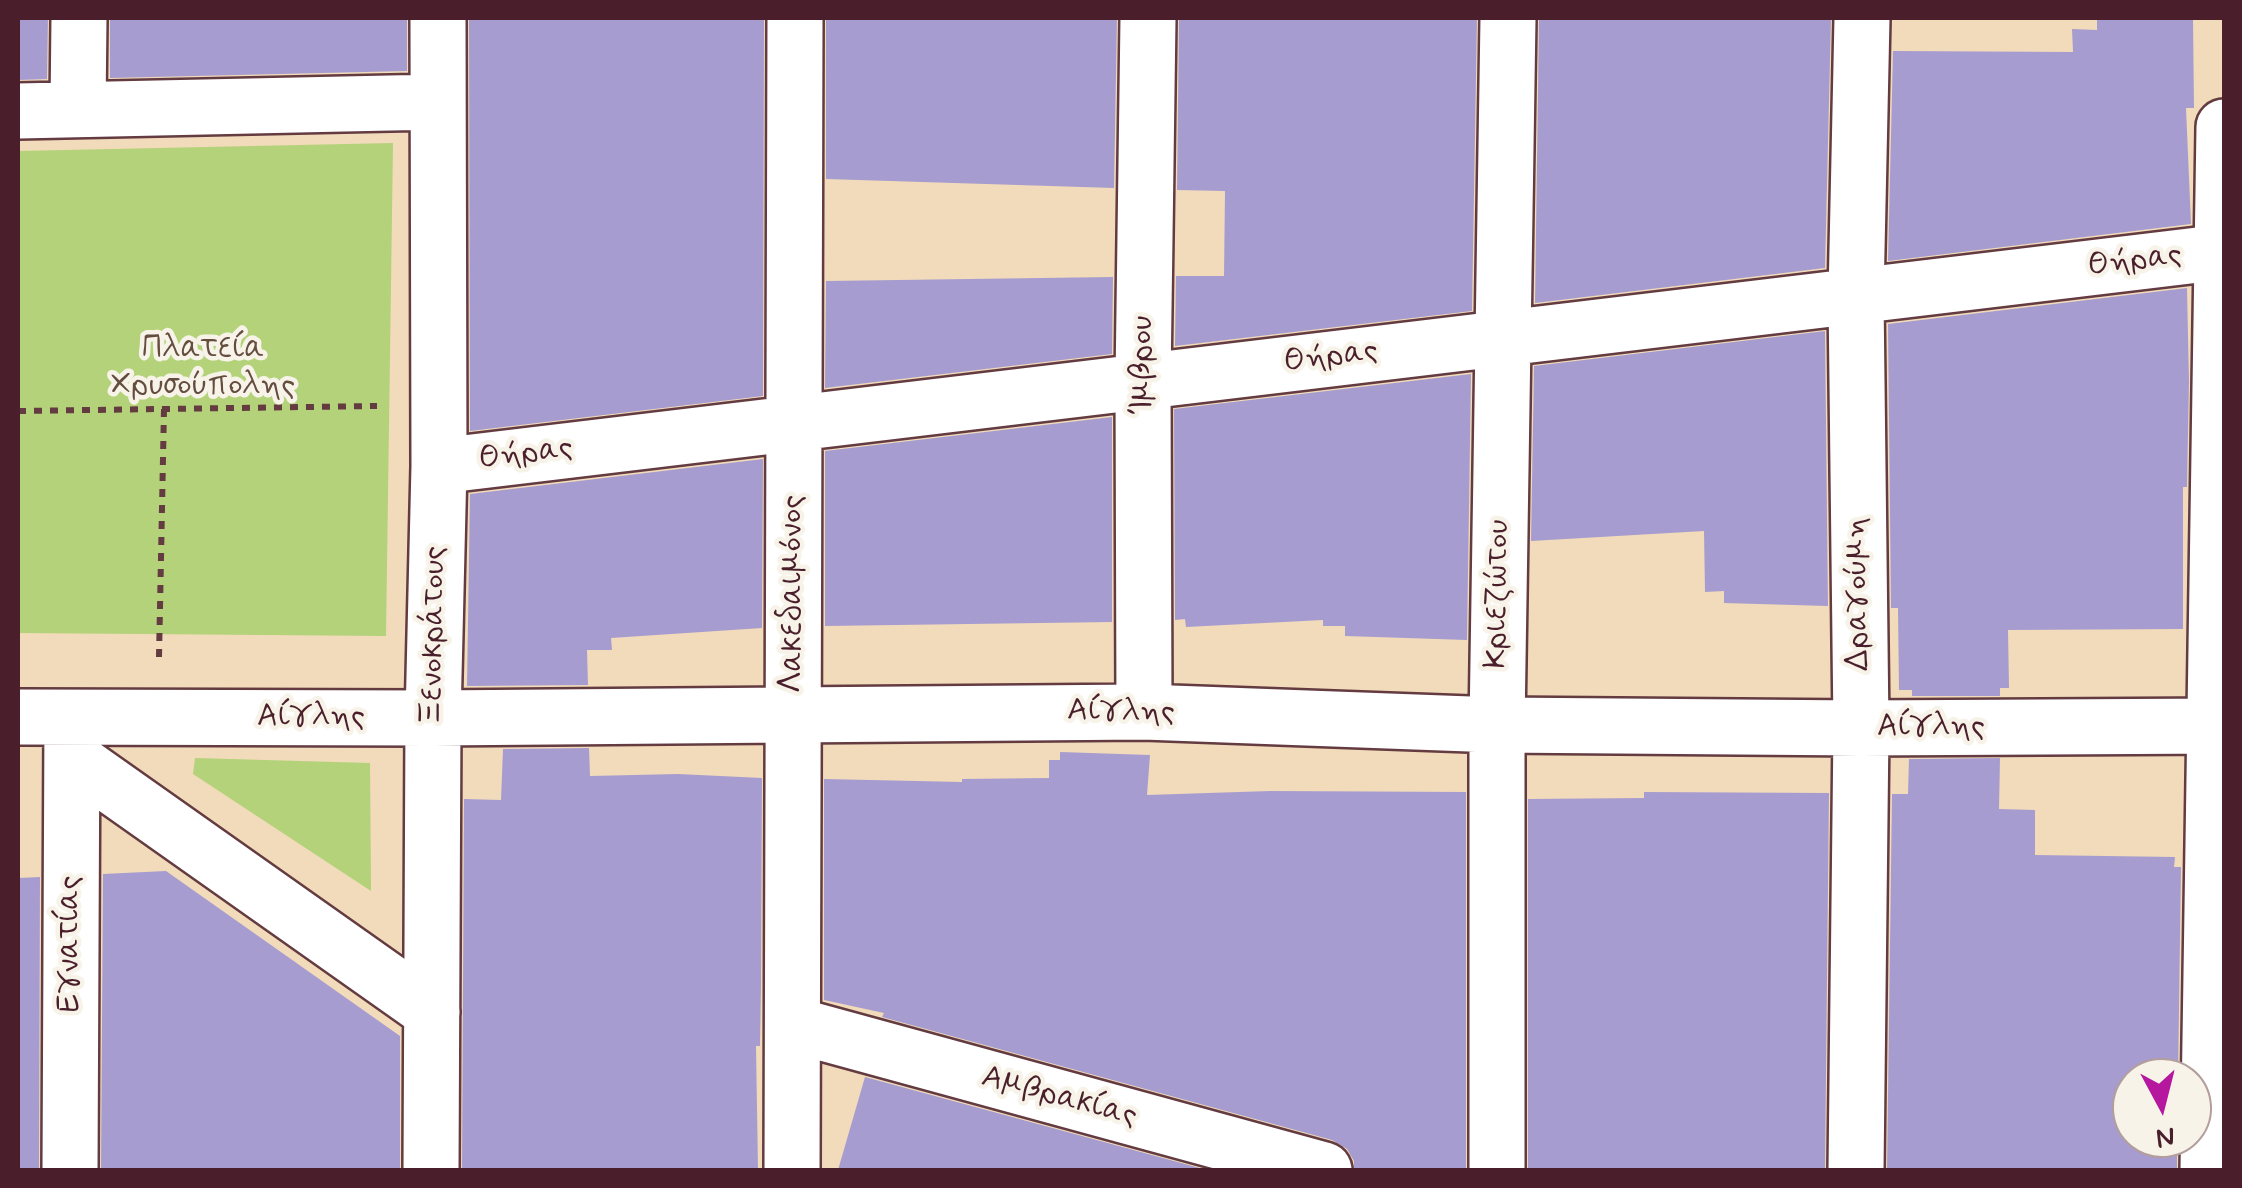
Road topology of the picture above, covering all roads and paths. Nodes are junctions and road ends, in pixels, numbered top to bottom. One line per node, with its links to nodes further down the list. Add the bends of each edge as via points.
1 (79, 18): 8 (street)
2 (438, 18): 7 (street, Ξενοκράτους)
3 (796, 18): 18 (street, Λακεδαιμόνος)
4 (1148, 18): 14 (street, Ίμβρου)
5 (1508, 18): 13 (street, Κριεζώτου)
6 (1862, 18): 12 (street, Δραγούμη)
7 (437, 102): 8 (street); 15 (street, Ξενοκράτους)
8 (78, 108): 9 (street)
9 (18, 110)
10 (2224, 127): 11 (street)
11 (2223, 252): 12 (street, Θήρας); 26 (street)
12 (1856, 296): 13 (street, Θήρας); 27 (street, Δραγούμη)
13 (1504, 338): 14 (street, Θήρας); 25 (street, Κριεζώτου)
14 (1143, 381): 18 (street, Θήρας); 20 (street, Ίμβρου)
15 (438, 405): 16 (path); 19 (street, Ξενοκράτους)
16 (164, 409): 17 (path); 23 (path)
17 (18, 411)
18 (796, 422): 19 (street, Θήρας); 21 (street, Λακεδαιμόνος)
19 (439, 466): 24 (street, Ξενοκράτους)
20 (1144, 712): 21 (street, Αίγλης); 25 (street, Αίγλης)
21 (794, 714): 24 (street, Αίγλης); 30 (street, Λακεδαιμόνος)
22 (18, 718): 28 (street, Αίγλης)
23 (158, 718): 24 (street, Αίγλης); 28 (street, Αίγλης)
24 (433, 718): 29 (street, Ξενοκράτους)
25 (1496, 725): 27 (street, Αίγλης); 35 (street, Κριεζώτου)
26 (2219, 726): 27 (street, Αίγλης); 37 (street)
27 (1861, 728): 36 (street, Δραγούμη)
28 (72, 738): 29 (street); 31 (street, Εγνατίας)
29 (432, 1012): 32 (street, Ξενοκράτους)
30 (794, 1025): 33 (street, Λακεδαιμόνος); 34 (street, Αμβρακίας)
31 (70, 1170)
32 (430, 1170)
33 (792, 1170)
34 (1324, 1170)
35 (1497, 1170)
36 (1856, 1170)
37 (2208, 1170)

